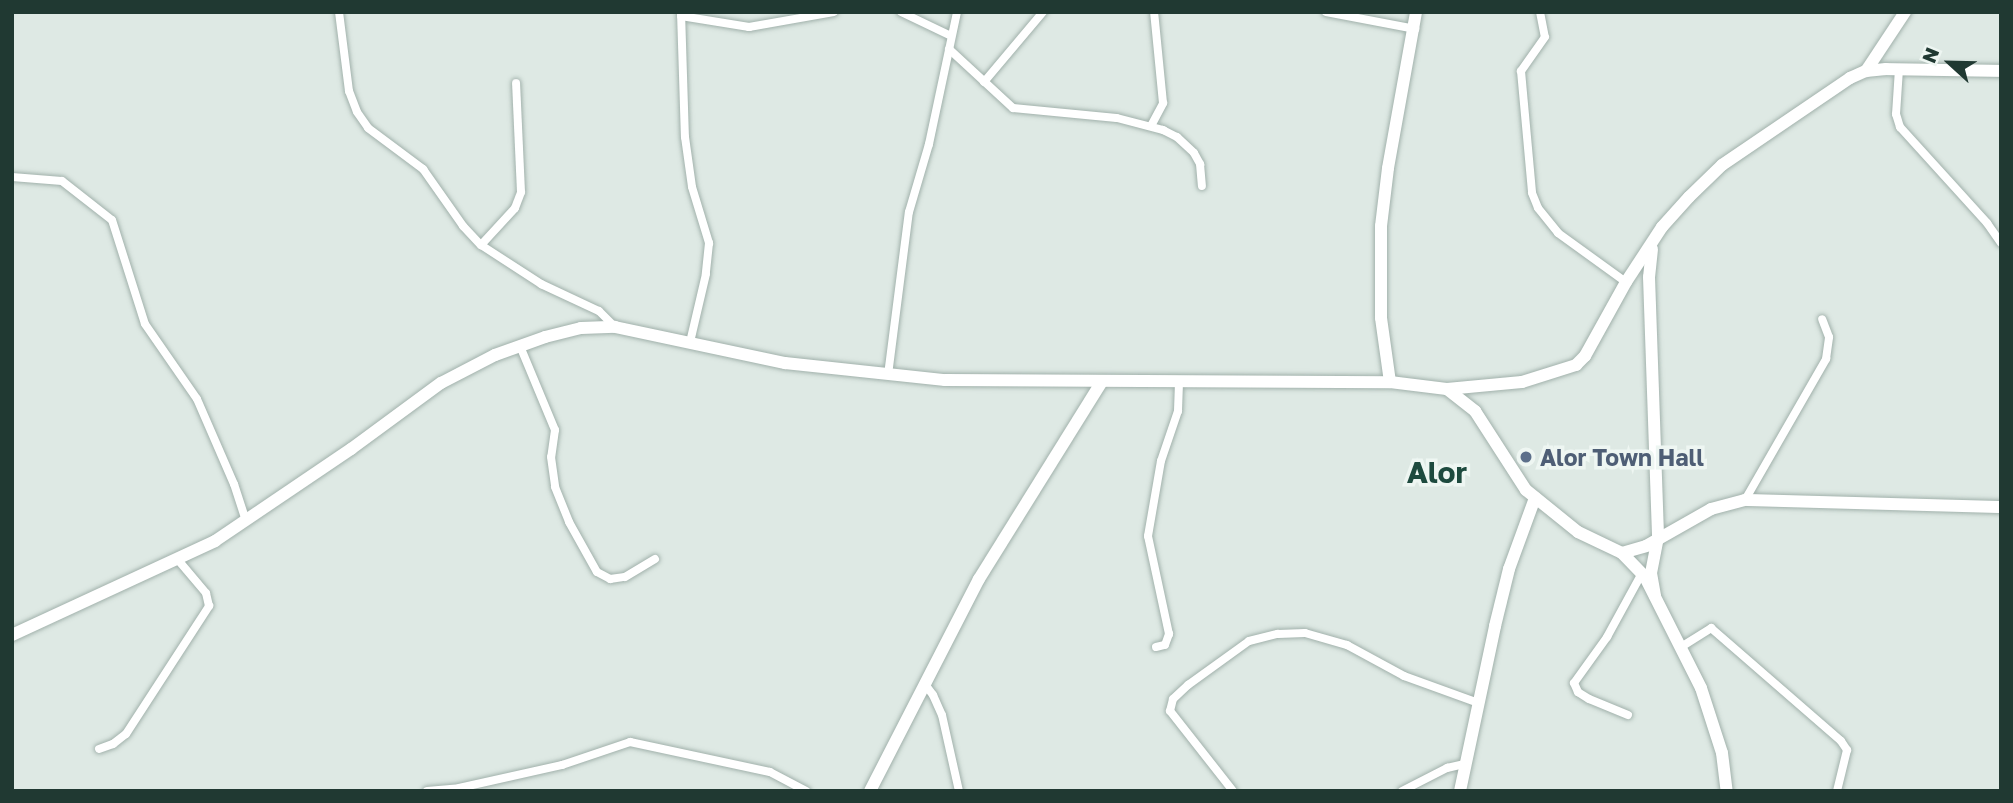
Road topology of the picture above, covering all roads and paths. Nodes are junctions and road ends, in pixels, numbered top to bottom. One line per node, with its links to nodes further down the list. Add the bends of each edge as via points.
1 (339, 12): 25 (street, via 349,91 357,113 368,128 423,169)
2 (834, 12): 11 (street, via 749,27)
3 (901, 12): 13 (street)
4 (957, 12): 13 (street)
5 (1043, 12): 18 (street)
6 (1154, 12): 20 (street, via 1163,103)
7 (1326, 12): 12 (street)
8 (1416, 12): 12 (main road)
9 (1540, 12): 28 (street, via 1545,37 1521,71 1532,193 1559,233)
10 (1905, 12): 16 (main road)
11 (681, 14): 31 (street, via 685,137 692,187 709,243)
12 (1415, 29): 34 (main road, via 1381,226 1381,318)
13 (951, 36): 14 (street)
14 (949, 49): 18 (street); 33 (street, via 909,212)
15 (1899, 69): 16 (main road); 17 (main road); 24 (street, via 1896,114 1900,127)
16 (1866, 71): 23 (main road, via 1722,165)
17 (2001, 71)
18 (984, 82): 20 (street, via 1004,103 1023,112 1070,112)
19 (516, 83): 25 (street, via 522,192 515,208)
20 (1151, 127): 22 (street, via 1177,137 1194,153)
21 (12, 177): 41 (street, via 62,181 112,220 145,324 197,399)
22 (1202, 186)
23 (1655, 238): 26 (main road); 27 (main road)
24 (2001, 243)
25 (481, 246): 30 (street, via 541,284 598,311)
26 (1635, 270): 27 (main road, via 1644,269); 28 (main road)
27 (1649, 278): 42 (main road)
28 (1626, 282): 37 (main road, via 1576,365 1522,382)
29 (1822, 319): 39 (street, via 1829,337 1826,359)
30 (615, 327): 31 (main road); 32 (main road, via 581,328)
31 (690, 342): 33 (main road, via 785,363)
32 (520, 346): 41 (main road, via 441,383); 44 (street, via 555,430 551,457 555,487 597,572 610,579 625,577)
33 (888, 375): 35 (main road)
34 (1390, 382): 36 (main road); 37 (main road)
35 (1101, 383): 36 (main road); 51 (main road, via 979,579)
36 (1179, 383): 49 (street, via 1178,411 1161,461 1148,536 1169,634 1166,645)
37 (1447, 389): 38 (main road, via 1475,411)
38 (1535, 498): 43 (main road, via 1578,532); 52 (main road, via 1509,569)
39 (1745, 500): 40 (main road); 42 (main road, via 1711,509)
40 (2001, 507)
41 (246, 521): 45 (main road)
42 (1658, 537): 43 (main road, via 1631,553); 47 (main road, via 1651,561)
43 (1622, 553): 46 (main road)
44 (655, 559)
45 (178, 560): 48 (main road); 54 (street, via 206,593 209,606 126,734)
46 (1642, 573): 47 (main road); 53 (street, via 1607,637 1574,683 1589,699)
47 (1655, 596): 50 (main road)
48 (12, 635)
49 (1156, 647)
50 (1681, 647): 63 (main road, via 1712,716); 64 (street, via 1711,628 1842,741 1847,750)
51 (923, 684): 58 (main road); 59 (street, via 942,715)
52 (1476, 702): 55 (main road); 60 (street, via 1404,676 1348,645 1305,633 1249,641 1188,685 1173,699 1170,711)
53 (1628, 715)
54 (99, 749)
55 (1464, 764): 61 (street, via 1436,772); 62 (main road)
56 (427, 791): 57 (street, via 562,765 630,742 770,772)
57 (806, 791)
58 (870, 791)
59 (959, 791)
60 (1233, 791)
61 (1402, 791)
62 (1460, 791)
63 (1727, 791)
64 (1837, 791)

